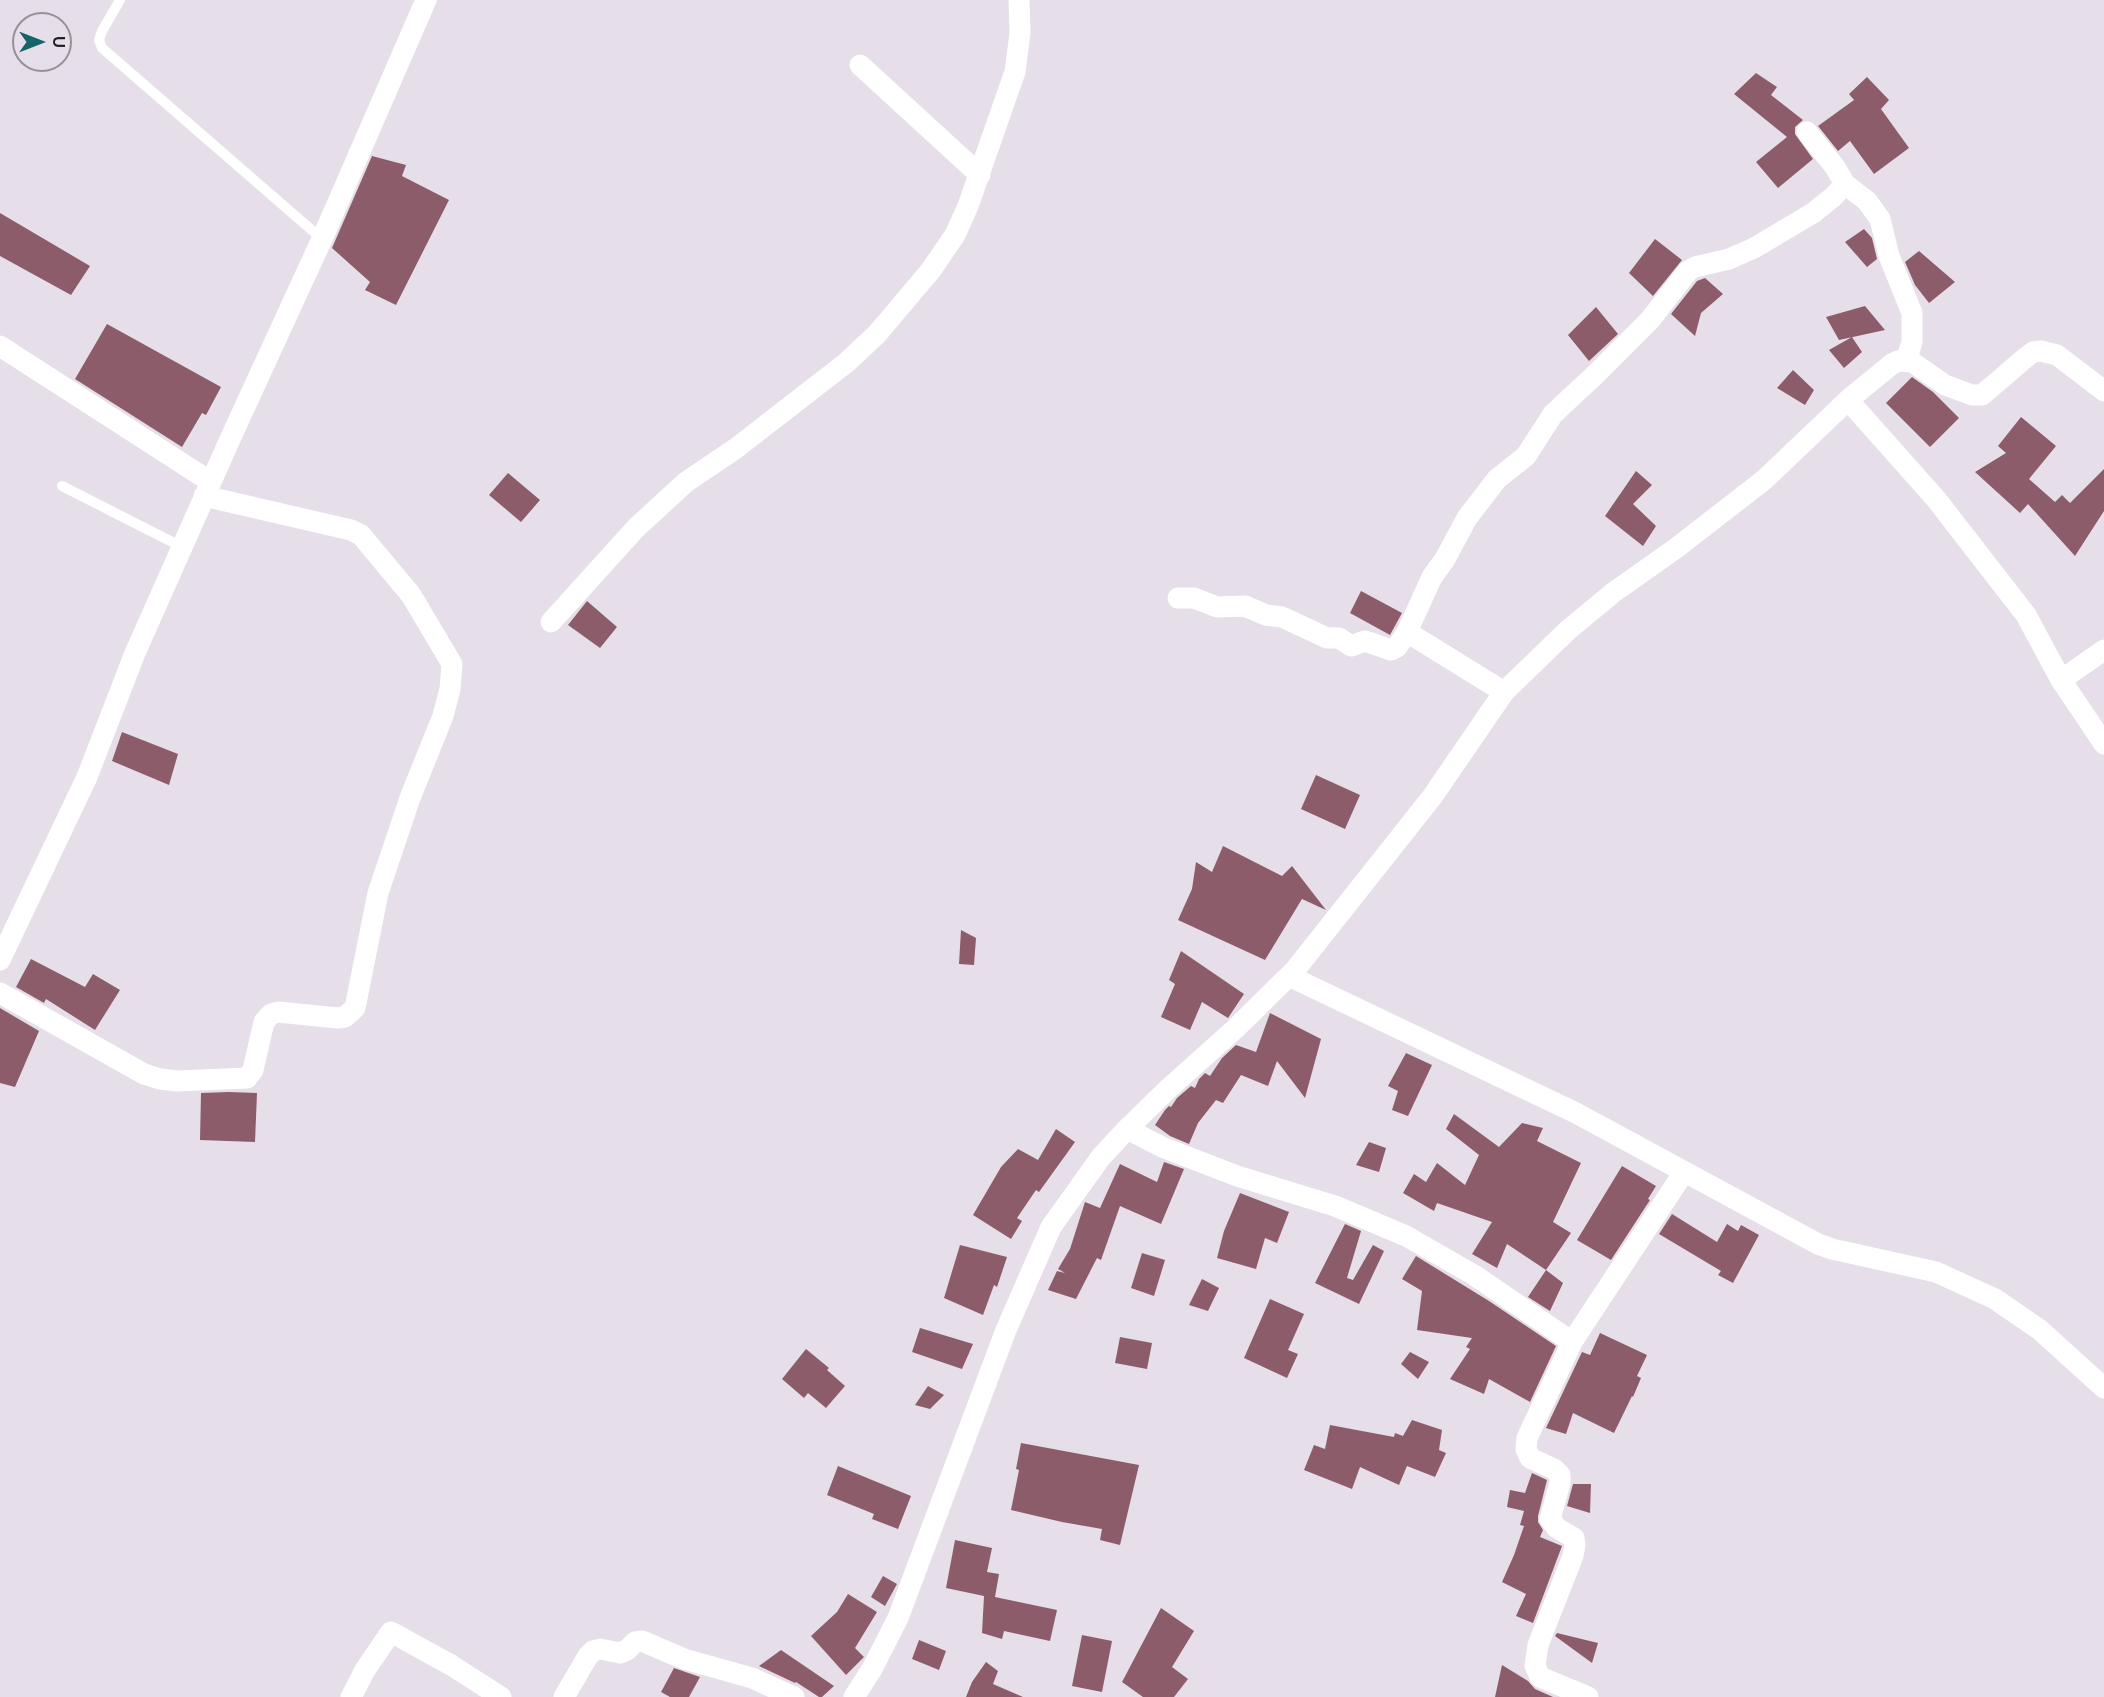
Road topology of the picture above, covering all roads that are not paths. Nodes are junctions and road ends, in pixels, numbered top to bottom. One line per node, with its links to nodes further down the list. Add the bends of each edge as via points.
1 (120, 0): 8 (lane, via 102,31 102,48)
2 (426, 0): 8 (street)
3 (1019, 0): 6 (street, via 1015,72)
4 (860, 65): 6 (street)
5 (1807, 132): 7 (street)
6 (980, 175): 17 (street, via 955,235 877,334 846,363 686,482 636,528)
7 (1845, 184): 10 (street, via 1876,212 1907,297 1913,330); 18 (street, via 1813,213 1754,248 1688,271 1650,320 1553,414 1526,456 1481,497 1432,577)
8 (322, 239): 14 (street)
9 (0, 346): 14 (street)
10 (1906, 360): 11 (street, via 1945,385 1982,395 2033,352 2049,352); 12 (street, via 1892,364)
11 (2104, 391)
12 (1848, 400): 20 (street, via 1936,499 2026,615); 21 (street, via 1764,480 1614,592)
13 (62, 486): 15 (lane)
14 (208, 489): 15 (street); 25 (street, via 361,535 411,595 452,664 443,716 378,892 355,1008 338,1018 271,1014 264,1022 254,1070 247,1078 177,1081 144,1074)
15 (182, 547): 23 (street, via 87,777)
16 (1178, 598): 18 (street, via 1194,598 1217,607 1245,606 1282,617 1327,638 1339,638 1351,646 1365,641 1391,650 1397,648)
17 (551, 622)
18 (1407, 632): 21 (street)
19 (2104, 650): 20 (street)
20 (2061, 680): 22 (street)
21 (1504, 692): 24 (street, via 1432,796)
22 (2104, 744)
23 (0, 960)
24 (1289, 976): 26 (street); 27 (street, via 1576,1113)
25 (0, 993)
26 (1127, 1130): 28 (street, via 1237,1176 1335,1206 1406,1236 1474,1275); 34 (street, via 1101,1157 1050,1227 1006,1330 898,1617)
27 (1683, 1172): 28 (street); 29 (street, via 1818,1244 1936,1272 1995,1299 2040,1330)
28 (1572, 1342): 35 (street, via 1526,1444 1530,1458 1558,1472 1560,1483 1550,1519 1574,1538 1575,1545 1538,1645 1535,1666 1540,1677)
29 (2104, 1388)
30 (351, 1697): 31 (street, via 391,1632)
31 (501, 1697)
32 (564, 1697): 33 (street, via 593,1651 620,1653 642,1641 684,1659 752,1678)
33 (794, 1697)
34 (854, 1697)
35 (1588, 1697)

